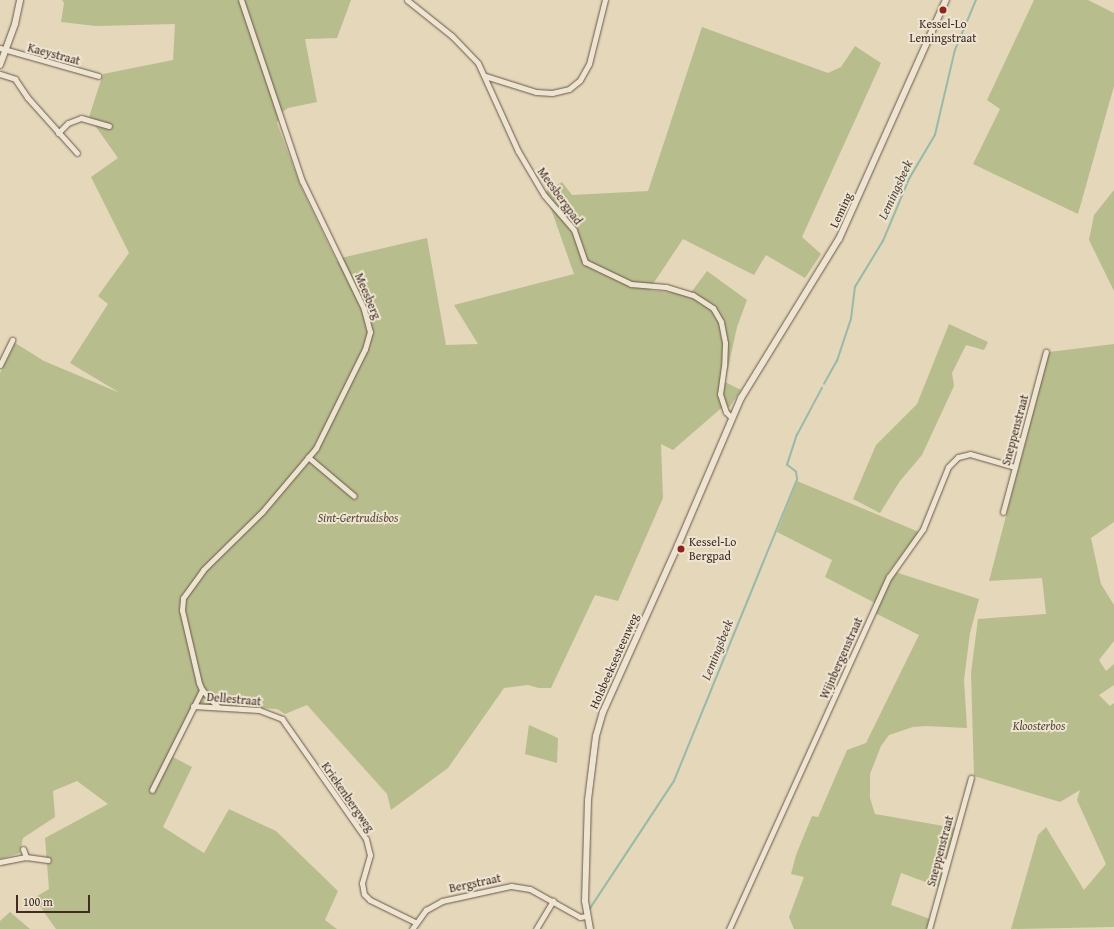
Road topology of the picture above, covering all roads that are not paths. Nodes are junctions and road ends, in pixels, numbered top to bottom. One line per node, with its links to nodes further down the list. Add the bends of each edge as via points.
1 (20, 0): 6 (street)
2 (241, 0): 18 (street, Meesberg, via 302,180 370,324 365,349 321,440)
3 (407, 0): 10 (street, Meesbergpad, via 466,48)
4 (605, 0): 10 (street, via 589,64 580,80 569,89 552,93 536,92)
5 (946, 0): 17 (street, Leming, via 839,239 776,339)
6 (3, 49): 7 (street); 9 (street, Kaeystraat)
7 (0, 65)
8 (0, 74): 12 (street, via 15,79)
9 (98, 76)
10 (485, 76): 17 (street, Meesbergpad, via 496,106 518,151 549,202 574,230 581,258 593,268 631,284 666,287 699,298 713,308 721,322 725,343 720,394 726,412)
11 (109, 126): 12 (street, via 81,118 68,123)
12 (58, 133): 13 (street)
13 (77, 153)
14 (12, 340): 16 (street)
15 (1046, 352): 19 (street, Sneppenstraat)
16 (0, 364)
17 (732, 418): 33 (street, Holsbeeksesteenweg, via 599,724 588,800)
18 (308, 457): 20 (street); 22 (street, Meesberg, via 262,512 203,570 187,590 182,604 192,657)
19 (1015, 467): 21 (street, Sneppenstraat); 38 (street, Wijnbergenstraat, via 970,454 958,456 948,467 923,529 889,577)
20 (354, 496)
21 (1003, 512)
22 (202, 690): 23 (street, Dellestraat); 24 (street)
23 (193, 706): 24 (street, Dellestraat); 27 (street, Dellestraat)
24 (218, 707): 25 (street, Dellestraat, via 272,713 282,719)
25 (289, 730): 34 (street, Kriekenbergweg, via 366,839 370,855 362,883 364,894 370,900)
26 (971, 778): 39 (street, Sneppenstraat)
27 (152, 790)
28 (23, 849): 29 (street)
29 (26, 857): 30 (street); 31 (street)
30 (48, 860)
31 (0, 862)
32 (553, 901): 33 (street, Bergstraat, via 580,917); 34 (street, Bergstraat, via 520,887 492,889 442,901 426,910); 36 (street)
33 (586, 916): 37 (street, Holsbeeksesteenweg)
34 (415, 922): 35 (street, Bergstraat)
35 (412, 929)
36 (536, 929)
37 (590, 929)
38 (729, 929)
39 (929, 929)

